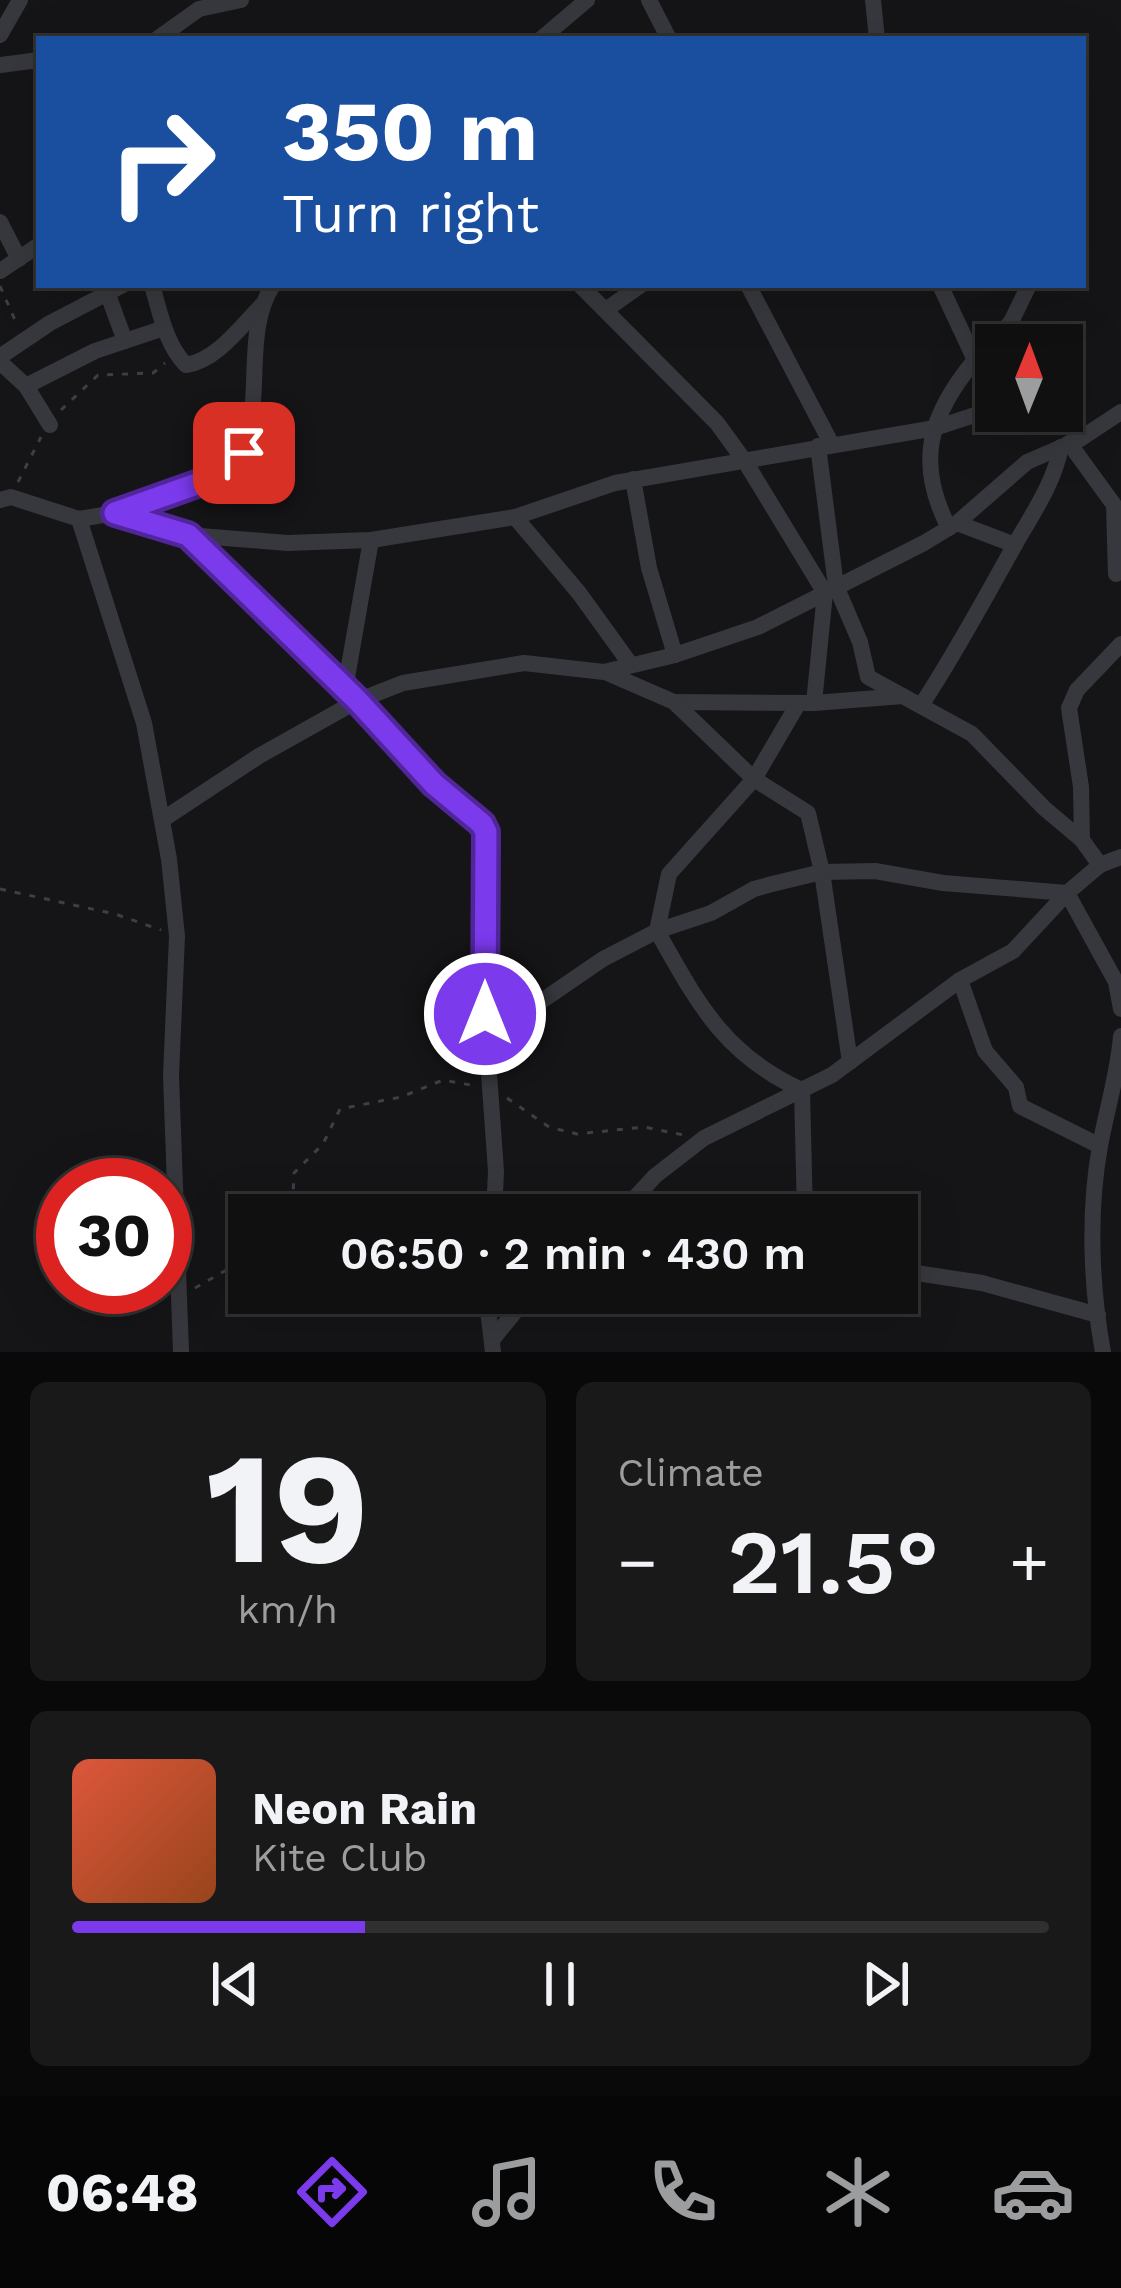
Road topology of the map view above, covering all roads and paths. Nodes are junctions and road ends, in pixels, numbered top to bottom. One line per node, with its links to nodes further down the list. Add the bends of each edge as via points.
1 (20, 0): 6 (street)
2 (242, 0): 7 (street, via 200,9)
3 (587, 0): 8 (street)
4 (650, 0): 9 (street)
5 (873, 0): 10 (street)
6 (0, 35)
7 (161, 36)
8 (545, 36)
9 (668, 36)
10 (877, 36)
11 (36, 60): 12 (street)
12 (0, 64)
13 (0, 222): 15 (street)
14 (36, 247): 15 (street)
15 (19, 260): 16 (street)
16 (0, 271)
17 (0, 286): 30 (path)
18 (115, 288): 30 (street); 31 (street)
19 (153, 288): 29 (street)
20 (271, 288): 26 (street)
21 (583, 288): 27 (street)
22 (636, 288): 27 (street)
23 (749, 288): 41 (street)
24 (941, 288): 33 (street)
25 (1028, 288): 28 (street)
26 (262, 305): 32 (street, via 196,364); 45 (street, via 249,437 234,468)
27 (607, 310): 42 (street)
28 (1009, 324)
29 (164, 328): 31 (street); 32 (street)
30 (23, 340): 34 (street, via 1,356)
31 (125, 341): 34 (street)
32 (176, 354): 37 (path, via 153,373 98,375)
33 (975, 360): 38 (street)
34 (26, 386): 37 (street)
35 (1121, 412): 40 (street)
36 (975, 415): 38 (street)
37 (50, 425): 44 (path)
38 (935, 428): 41 (street); 48 (street, via 930,484)
39 (1066, 432): 40 (street)
40 (1070, 443): 48 (street, via 1027,462); 51 (street); 52 (street, via 1114,505)
41 (824, 444): 42 (street); 53 (street)
42 (746, 463): 43 (street); 53 (street)
43 (634, 479): 46 (street); 55 (street)
44 (5, 498): 47 (street)
45 (115, 513): 47 (street); 49 (street)
46 (514, 517): 50 (street); 56 (street)
47 (79, 519): 64 (street, via 144,722)
48 (953, 525): 51 (street); 53 (street)
49 (188, 535): 50 (street); 58 (street)
50 (371, 540): 58 (street)
51 (1015, 545): 62 (street)
52 (1119, 578)
53 (831, 589): 55 (street, via 758,627); 59 (street, via 868,676); 61 (street)
54 (1121, 644): 65 (street, via 1069,708)
55 (675, 655): 56 (street)
56 (631, 665): 57 (street)
57 (604, 672): 58 (street, via 524,663); 60 (street)
58 (351, 695): 64 (street); 77 (street, via 484,828)
59 (904, 696): 61 (street); 62 (street)
60 (674, 702): 61 (street); 63 (street)
61 (806, 704): 63 (street)
62 (922, 704): 65 (street, via 972,734)
63 (754, 779): 68 (street, via 808,812); 71 (street, via 669,874)
64 (162, 820): 72 (street)
65 (1082, 840): 67 (street)
66 (1121, 856): 67 (street)
67 (1100, 865): 70 (street)
68 (822, 872): 70 (street); 71 (street, via 754,889); 78 (street)
69 (0, 889): 72 (path)
70 (1067, 893): 73 (street, via 1013,951); 74 (street)
71 (657, 932): 77 (street, via 603,958); 80 (street, via 708,1016 742,1054)
72 (177, 936): 83 (street)
73 (960, 980): 78 (street); 82 (street, via 985,1051 1016,1087 1020,1106)
74 (1118, 982): 75 (street)
75 (1121, 1009)
76 (1121, 1036): 82 (street)
77 (487, 1046): 79 (street)
78 (850, 1062): 80 (street)
79 (490, 1088): 81 (path, via 549,1126 577,1134 644,1127); 84 (path, via 442,1080 340,1109 323,1144 294,1173); 85 (street)
80 (802, 1090): 81 (street); 87 (street)
81 (704, 1138): 86 (street)
82 (1100, 1146): 94 (street, via 1093,1224)
83 (174, 1158)
84 (292, 1194)
85 (495, 1194)
86 (638, 1194)
87 (804, 1194)
88 (228, 1268): 90 (path)
89 (918, 1273): 94 (street)
90 (192, 1290)
91 (179, 1314): 96 (street)
92 (489, 1314): 95 (street)
93 (514, 1314): 95 (street)
94 (1098, 1315): 97 (street)
95 (493, 1346)
96 (181, 1352)
97 (1103, 1352)

